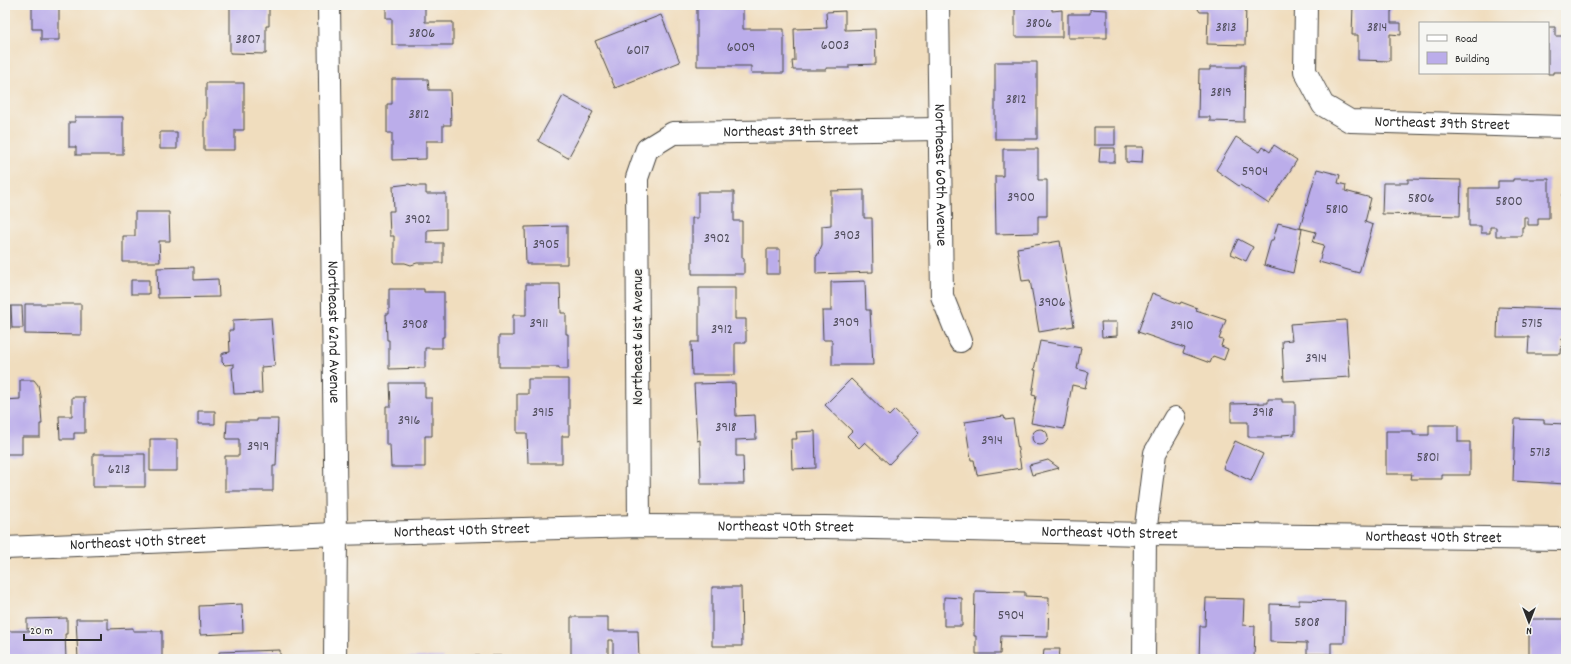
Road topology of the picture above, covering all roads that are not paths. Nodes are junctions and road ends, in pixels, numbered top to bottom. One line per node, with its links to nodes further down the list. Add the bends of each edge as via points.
1 (329, 5): 10 (street, Northeast 62nd Avenue)
2 (938, 5): 5 (street, Northeast 60th Avenue)
3 (1306, 5): 4 (street, Northeast 39th Street, via 1306,71 1324,105 1350,120)
4 (1566, 127)
5 (939, 129): 6 (street, Northeast 39th Street, via 673,133); 7 (street, Northeast 60th Avenue, via 942,296)
6 (647, 149): 9 (street, Northeast 61st Avenue, via 637,178)
7 (960, 341)
8 (1175, 418): 11 (street, via 1155,453)
9 (639, 526): 10 (street, Northeast 40th Street); 11 (street, Northeast 40th Street)
10 (336, 534): 13 (street, Northeast 40th Street); 14 (street, Northeast 62nd Avenue)
11 (1145, 534): 12 (street, Northeast 40th Street); 15 (street)
12 (1566, 539)
13 (5, 548)
14 (335, 659)
15 (1144, 659)

